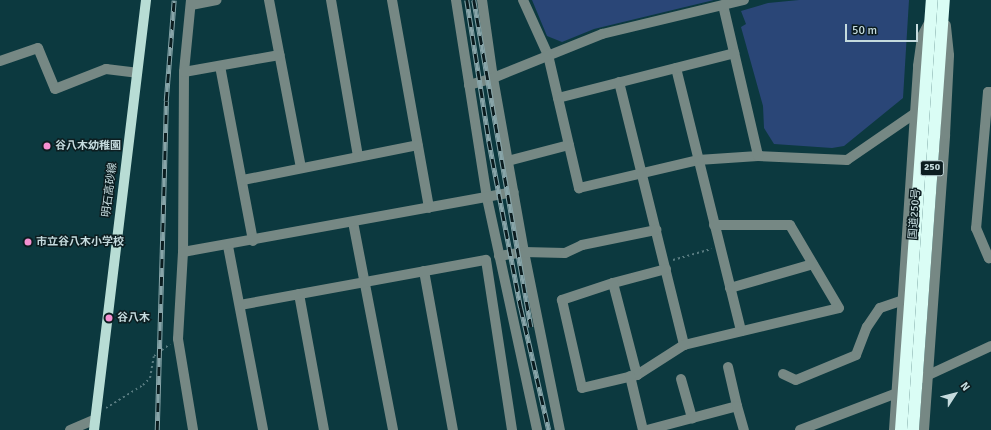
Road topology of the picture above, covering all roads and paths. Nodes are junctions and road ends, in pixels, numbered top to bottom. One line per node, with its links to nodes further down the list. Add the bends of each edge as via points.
1 (146, 0): 21 (main road, 明石高砂線)
2 (217, 0): 11 (street)
3 (269, 0): 15 (street)
4 (331, 0): 31 (street)
5 (392, 0): 28 (street)
6 (456, 0): 24 (street)
7 (482, 0): 22 (street)
8 (522, 0): 16 (street)
9 (744, 0): 12 (street)
10 (940, 1): 13 (highway, 国道250号 / 250); 60 (highway, 国道250号 / 250); 67 (street, via 949,55)
11 (191, 2): 20 (street)
12 (723, 5): 14 (street); 16 (street, via 602,34)
13 (931, 20): 27 (street, via 922,36); 60 (highway, 国道250号 / 250)
14 (734, 52): 19 (street); 30 (street)
15 (279, 54): 18 (street); 34 (street)
16 (548, 55): 22 (street); 26 (street)
17 (0, 61): 21 (street, via 38,48 55,89 106,69)
18 (220, 66): 20 (street); 36 (street)
19 (676, 68): 23 (street); 32 (street)
20 (184, 72): 46 (street)
21 (137, 73): 72 (main road, 明石高砂線)
22 (493, 78): 24 (street); 33 (street)
23 (619, 82): 26 (street); 35 (street)
24 (469, 85): 38 (street)
25 (991, 92): 49 (street, via 988,92 976,228 989,258)
26 (558, 98): 29 (street)
27 (914, 114): 30 (street, via 847,160); 57 (street)
28 (418, 145): 31 (street); 39 (street)
29 (569, 145): 33 (street); 35 (street, via 579,188)
30 (758, 156): 32 (street)
31 (358, 157): 34 (street)
32 (698, 160): 35 (street); 41 (street)
33 (508, 161): 37 (street)
34 (301, 168): 36 (street)
35 (642, 174): 42 (street)
36 (243, 180): 43 (street)
37 (514, 192): 38 (street); 47 (street)
38 (487, 198): 39 (street); 48 (street)
39 (429, 208): 40 (street)
40 (354, 222): 43 (street); 53 (street)
41 (714, 225): 45 (street); 50 (street, via 790,225)
42 (656, 230): 47 (street, via 582,245 565,253); 51 (street)
43 (254, 241): 44 (street)
44 (228, 246): 46 (street); 58 (street)
45 (720, 246): 51 (path); 55 (street)
46 (183, 252): 61 (street)
47 (524, 252): 48 (street); 81 (street)
48 (499, 256): 80 (street)
49 (991, 257)
50 (813, 264): 55 (street); 59 (street, via 839,308)
51 (665, 266): 54 (street); 62 (street)
52 (424, 271): 53 (street); 78 (street); 79 (street, via 486,260)
53 (364, 282): 56 (street); 77 (street)
54 (613, 283): 66 (street); 66 (street, via 562,300 582,388)
55 (730, 288): 59 (street)
56 (299, 294): 58 (street); 76 (street)
57 (903, 300): 65 (street, via 880,308 867,327 856,355 796,380); 69 (street)
58 (240, 305): 75 (street)
59 (741, 331): 62 (street)
60 (914, 335): 87 (highway, 国道250号 / 250); 88 (highway, 国道250号 / 250)
61 (178, 339): 72 (path, via 154,356 150,378 143,386 104,409); 74 (street)
62 (684, 345): 66 (street)
63 (991, 346): 67 (street)
64 (728, 367): 70 (street)
65 (783, 374)
66 (633, 375): 82 (street)
67 (926, 376): 69 (street); 89 (street)
68 (681, 379): 71 (street)
69 (898, 395): 85 (street); 86 (street)
70 (737, 406): 71 (street); 84 (street)
71 (692, 418): 83 (street)
72 (94, 425): 73 (street)
73 (70, 430)
74 (193, 430)
75 (263, 430)
76 (324, 430)
77 (393, 430)
78 (453, 430)
79 (512, 430)
80 (537, 430)
81 (560, 430)
82 (642, 430)
83 (647, 430)
84 (744, 430)
85 (800, 430)
86 (894, 430)
87 (902, 430)
88 (913, 430)
89 (924, 430)

